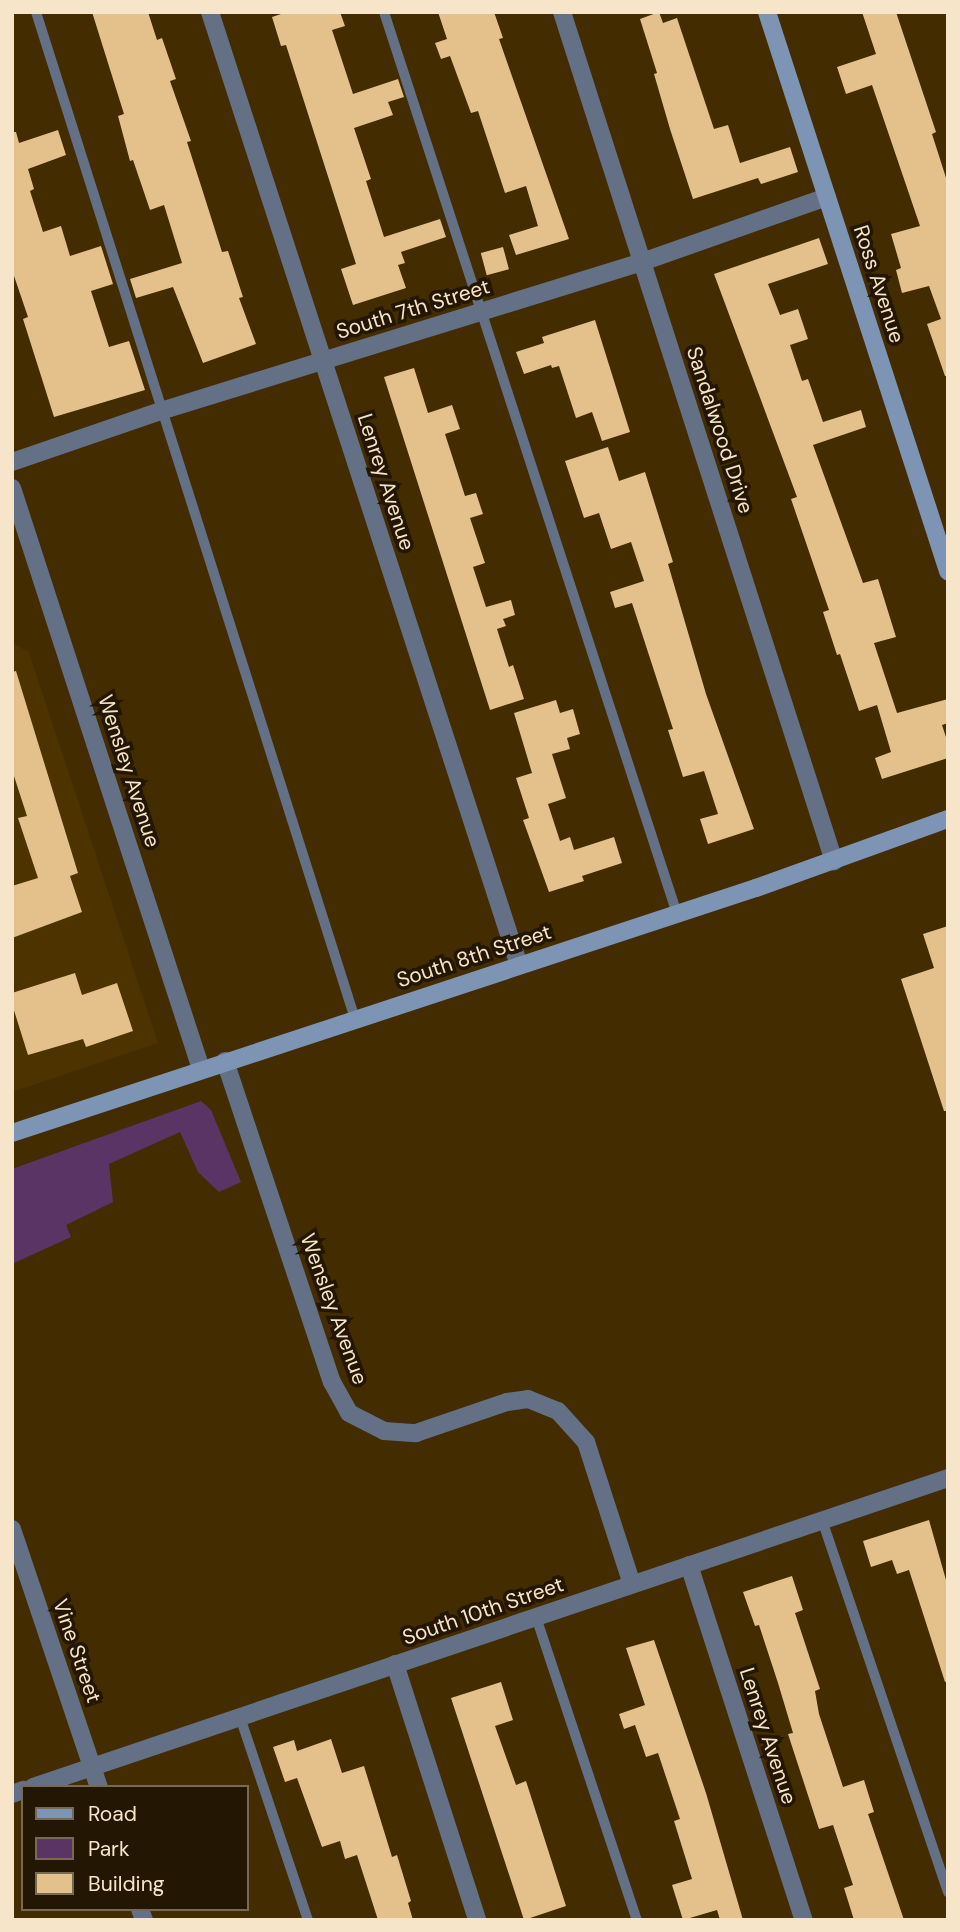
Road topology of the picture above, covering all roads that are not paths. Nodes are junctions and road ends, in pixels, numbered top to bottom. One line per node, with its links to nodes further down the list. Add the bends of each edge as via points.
1 (36, 12): 10 (lane)
2 (209, 12): 9 (street, Lenrey Avenue)
3 (384, 12): 8 (lane)
4 (562, 12): 7 (street, Sandalwood Drive)
5 (767, 12): 6 (street, Ross Avenue)
6 (827, 197): 7 (street, South 7th Street); 13 (street, Ross Avenue)
7 (642, 262): 8 (street, South 7th Street); 15 (street, Sandalwood Drive)
8 (481, 312): 9 (street, South 7th Street); 16 (lane)
9 (323, 361): 10 (street, South 7th Street); 17 (street, Lenrey Avenue)
10 (164, 410): 11 (street, South 7th Street); 18 (lane)
11 (12, 462)
12 (12, 488): 20 (street, Wensley Avenue)
13 (948, 570)
14 (948, 819): 15 (street, South 8th Street)
15 (834, 861): 16 (street, South 8th Street)
16 (677, 914): 17 (street, South 8th Street)
17 (519, 965): 18 (street, South 8th Street)
18 (355, 1019): 19 (street, South 8th Street)
19 (225, 1061): 20 (street, South 8th Street); 26 (street, Wensley Avenue, via 332,1382 349,1413 384,1432 416,1433 507,1402 528,1399 558,1411 586,1442)
20 (201, 1069): 21 (street, South 8th Street)
21 (12, 1133)
22 (948, 1478): 23 (street, South 10th Street)
23 (822, 1520): 25 (street, South 10th Street); 33 (lane)
24 (12, 1529): 30 (street, Vine Street)
25 (689, 1565): 26 (street, South 10th Street); 37 (street, Lenrey Avenue)
26 (632, 1584): 27 (street, South 10th Street)
27 (536, 1617): 28 (street, South 10th Street); 36 (lane)
28 (395, 1664): 29 (street, South 10th Street); 35 (street)
29 (240, 1717): 30 (street, South 10th Street); 34 (lane)
30 (92, 1767): 31 (street, South 10th Street); 32 (street, Vine Street)
31 (39, 1785)
32 (98, 1785)
33 (948, 1892)
34 (308, 1920)
35 (477, 1920)
36 (637, 1920)
37 (804, 1920)

